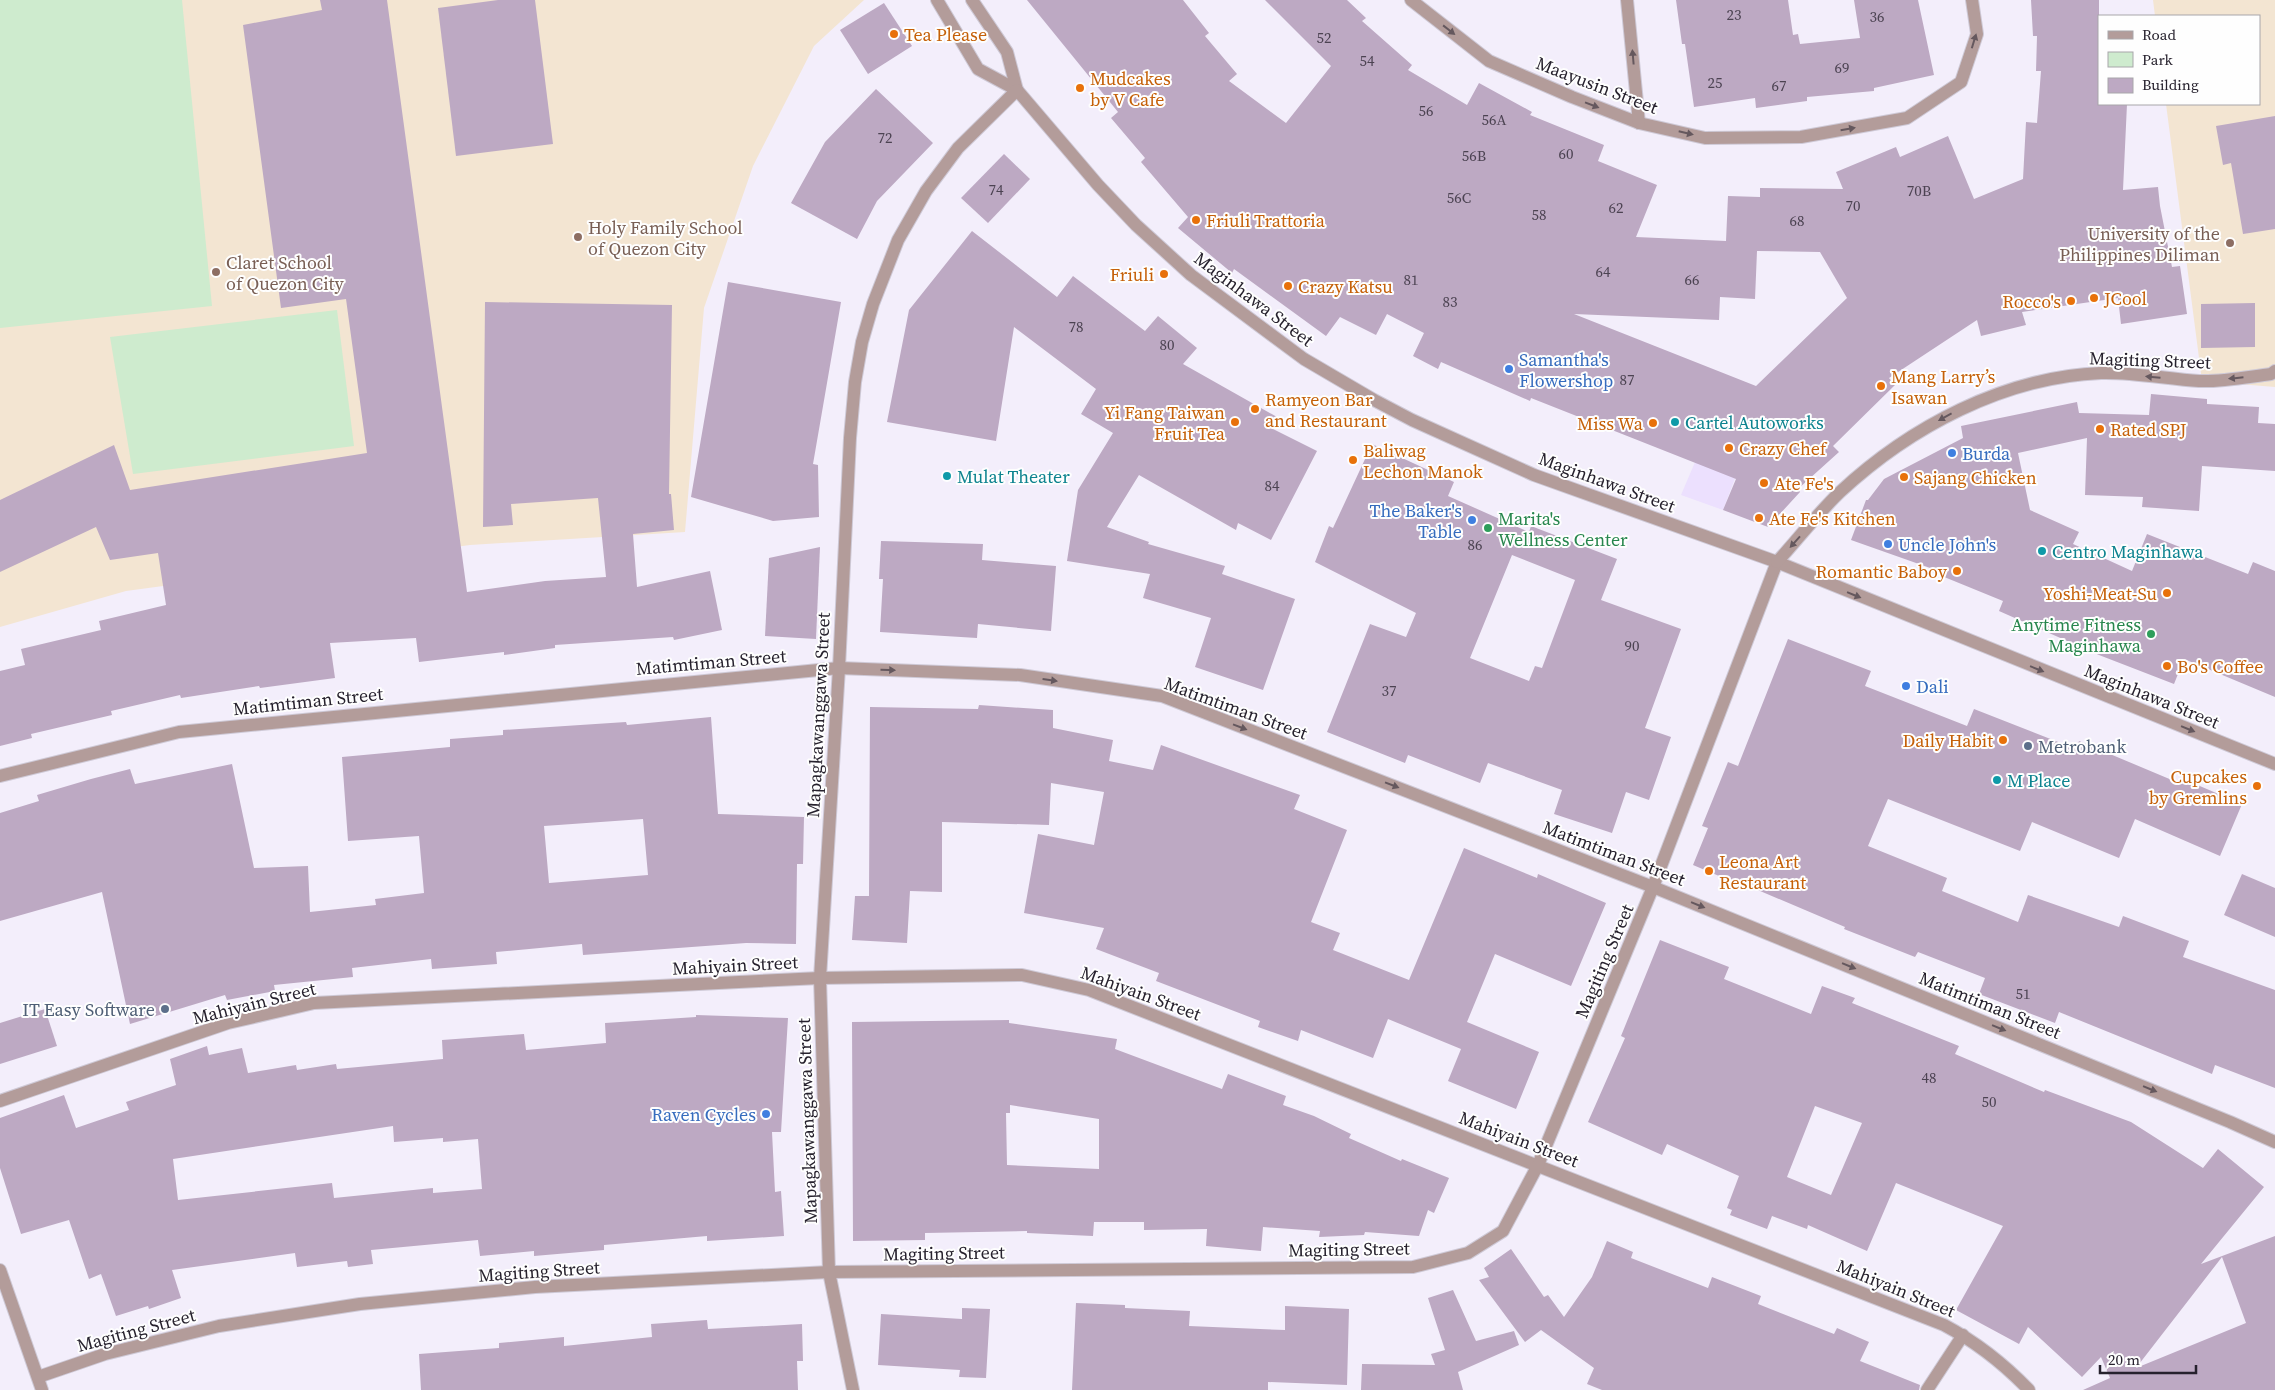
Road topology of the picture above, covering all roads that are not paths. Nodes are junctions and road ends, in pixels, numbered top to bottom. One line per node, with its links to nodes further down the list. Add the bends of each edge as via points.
1 (937, 0): 6 (street, Maginhawa Street, via 978,69)
2 (972, 0): 6 (street, Maginhawa Street, via 1006,52)
3 (1411, 0): 7 (street, Maayusin Street, one-way to 7, via 1489,61)
4 (1628, 0): 7 (street, one-way to 4)
5 (1972, 0): 7 (street, Maayusin Street, one-way to 5, via 1705,138 1800,137 1907,118 1961,82 1977,34)
6 (1017, 90): 9 (street, Maginhawa Street, via 1136,225 1191,275 1304,359 1412,420 1534,475); 10 (street, Mapagkawanggawa Street, via 958,148 926,191 898,240 873,304 855,382)
7 (1639, 123)
8 (2274, 374): 9 (street, Magiting Street, one-way to 9, via 2202,381 2102,373 2056,379 2011,390 1949,414 1885,453 1839,492)
9 (1777, 562): 11 (street, Maginhawa Street, one-way to 11); 13 (street, Magiting Street)
10 (839, 668): 12 (street, Matimtiman Street, via 179,732); 13 (street, Matimtiman Street, one-way to 13, via 1020,675 1162,696); 14 (street, Mapagkawanggawa Street)
11 (2275, 764)
12 (0, 776)
13 (1653, 887): 16 (street, Matimtiman Street, one-way to 16); 17 (street, Magiting Street)
14 (820, 978): 15 (street, Mahiyain Street, via 314,1004 228,1023); 17 (street, Mahiyain Street, via 1022,975 1088,990); 19 (street, Mapagkawanggawa Street)
15 (0, 1101)
16 (2275, 1142)
17 (1538, 1165): 19 (street, Magiting Street, via 1503,1231 1468,1253 1413,1267); 20 (street, Mahiyain Street)
18 (0, 1270): 21 (street)
19 (829, 1272): 21 (street, Magiting Street, via 535,1287 360,1304 219,1326 105,1354); 23 (street, Mapagkawanggawa Street)
20 (1963, 1335): 24 (street); 25 (street, Mahiyain Street, via 2008,1368)
21 (38, 1377): 22 (street)
22 (42, 1390)
23 (853, 1390)
24 (1927, 1390)
25 (2029, 1390)

